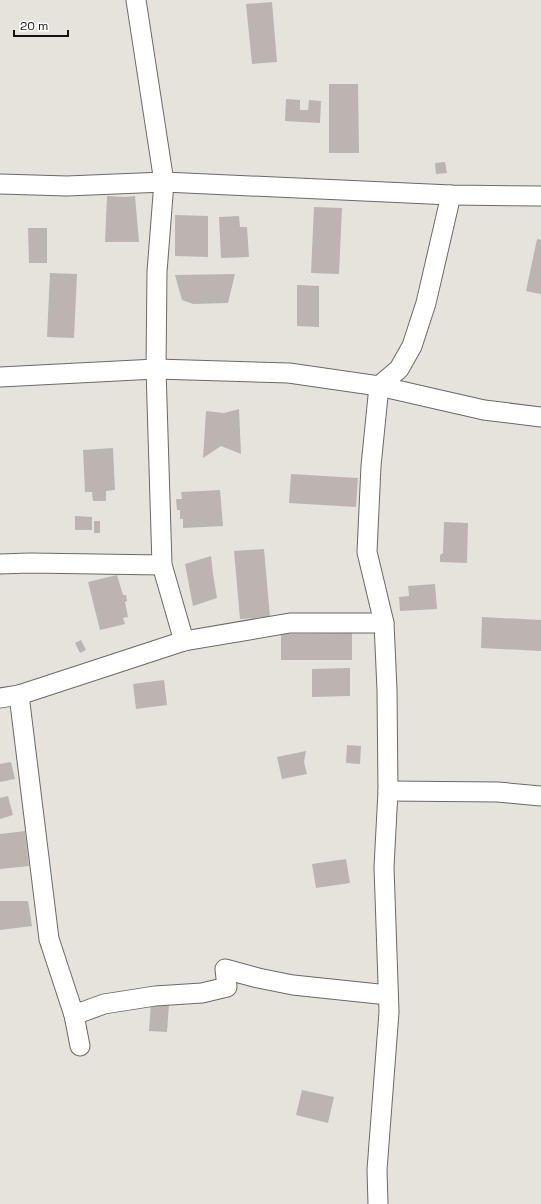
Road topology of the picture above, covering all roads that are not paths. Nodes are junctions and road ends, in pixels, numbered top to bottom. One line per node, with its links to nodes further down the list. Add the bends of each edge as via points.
1 (136, 0): 2 (street)
2 (164, 182): 3 (street, via 67,186); 4 (street); 6 (street, via 158,272)
3 (0, 184)
4 (452, 195): 5 (street); 8 (street, via 426,303 412,346 399,369)
5 (541, 196)
6 (156, 369): 7 (street); 8 (street, via 289,373); 11 (street)
7 (0, 377)
8 (378, 386): 9 (street, via 484,410); 12 (street, via 367,552)
9 (541, 417)
10 (0, 564): 11 (street)
11 (162, 565): 13 (street)
12 (384, 623): 13 (street, via 290,623); 16 (street)
13 (184, 641): 14 (street)
14 (19, 695): 15 (street); 19 (street, via 49,939)
15 (0, 698)
16 (388, 790): 17 (street, via 498,792); 18 (street, via 384,867)
17 (541, 796)
18 (388, 995): 19 (street, via 293,985 225,969 227,987 202,993 156,996 104,1004); 21 (street, via 389,1012 377,1170)
19 (74, 1015): 20 (street)
20 (80, 1046)
21 (378, 1204)

